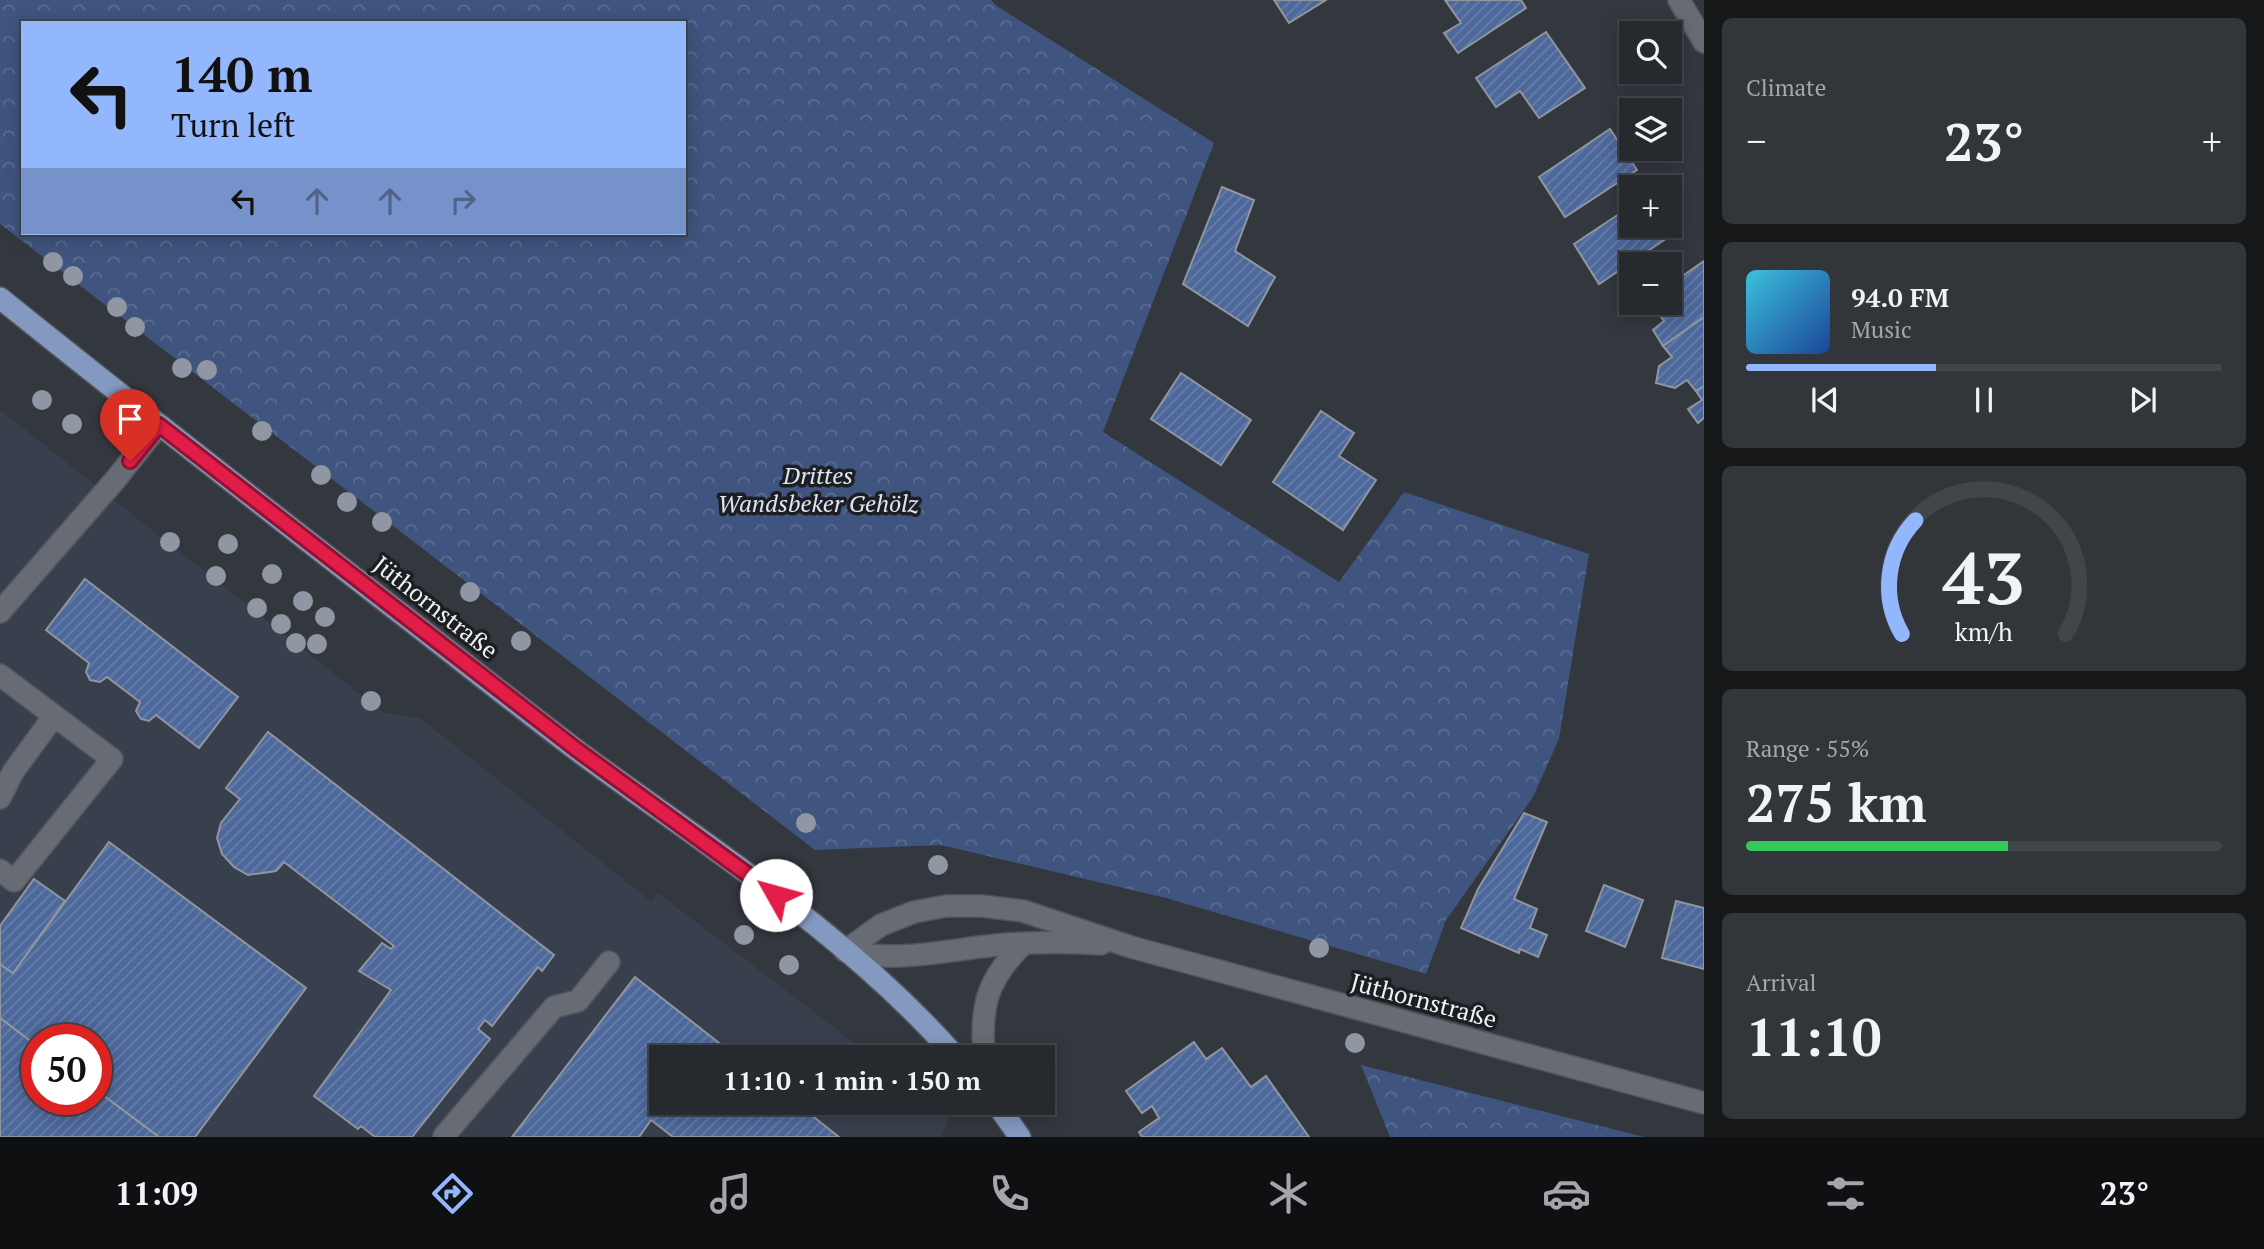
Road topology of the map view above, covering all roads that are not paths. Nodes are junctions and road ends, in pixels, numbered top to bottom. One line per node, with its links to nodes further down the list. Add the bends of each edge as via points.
1 (1679, 0): 2 (street)
2 (1704, 42)
3 (0, 298): 4 (main road, Jüthornstraße)
4 (159, 425): 5 (street); 12 (main road, Jüthornstraße, via 565,741 733,862)
5 (0, 612)
6 (0, 675): 7 (street)
7 (54, 716): 8 (street); 9 (street, via 112,760 14,881)
8 (0, 798)
9 (0, 870)
10 (1023, 944): 11 (street, Jüthornstraße); 12 (street, Jüthornstraße, via 949,953 861,955); 15 (street, via 989,990)
11 (1131, 947): 12 (street, Jüthornstraße, via 1023,911 946,906 900,917); 16 (street, Jüthornstraße)
12 (845, 951): 14 (main road)
13 (609, 962): 18 (street, via 578,1001 554,1007)
14 (945, 1045)
15 (984, 1045)
16 (1704, 1103)
17 (1004, 1115): 19 (main road)
18 (444, 1136)
19 (1020, 1137)

